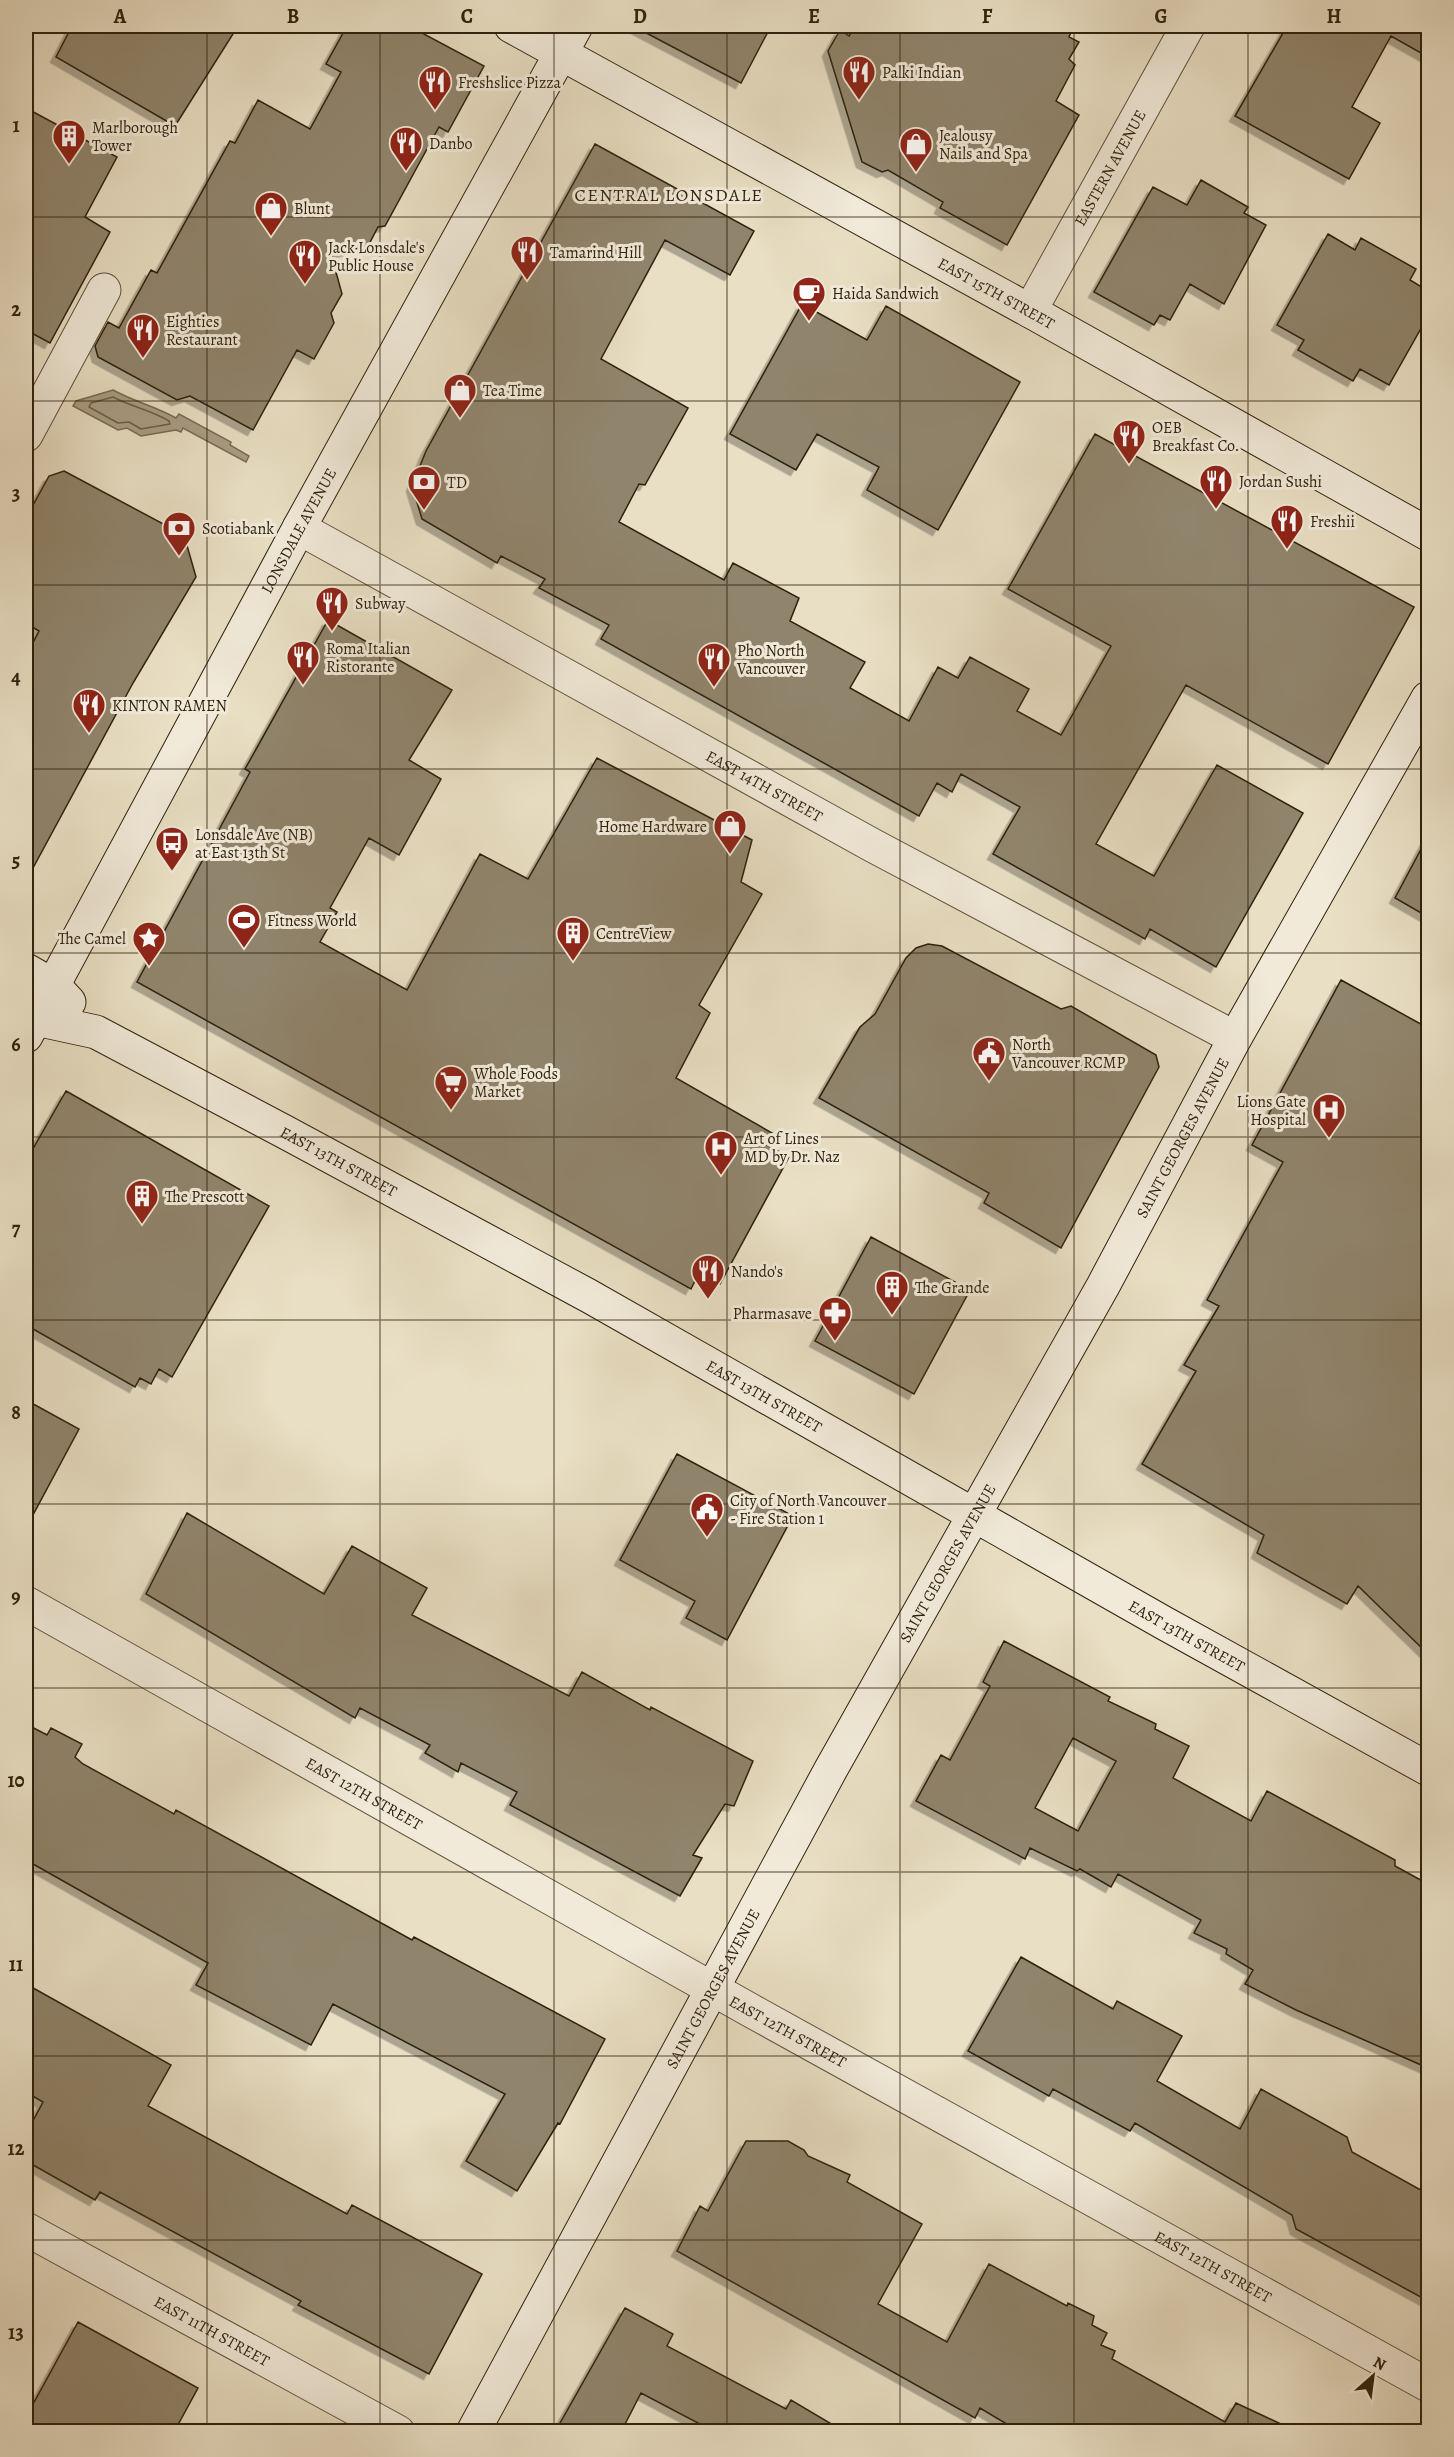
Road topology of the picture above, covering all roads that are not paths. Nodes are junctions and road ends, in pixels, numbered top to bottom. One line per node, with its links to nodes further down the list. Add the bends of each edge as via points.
1 (511, 26): 4 (street, EAST 15TH STREET)
2 (576, 26): 4 (street, LONSDALE AVENUE)
3 (1188, 26): 6 (street, EASTERN AVENUE)
4 (560, 54): 6 (street, EAST 15TH STREET); 8 (street, LONSDALE AVENUE)
5 (104, 290): 7 (street)
6 (1030, 311): 9 (street, EAST 15TH STREET)
7 (28, 425)
8 (299, 528): 12 (street, LONSDALE AVENUE); 15 (street, EAST 14TH STREET, via 872,845)
9 (1428, 534)
10 (1428, 698): 15 (street, SAINT GEORGES AVENUE)
11 (26, 970): 12 (street, EAST 13TH STREET)
12 (54, 986): 13 (street, LONSDALE AVENUE); 14 (street, EAST 13TH STREET)
13 (29, 1023): 14 (street, EAST 13TH STREET)
14 (96, 1032): 16 (street, EAST 13TH STREET, via 571,1286)
15 (1235, 1038): 16 (street, SAINT GEORGES AVENUE)
16 (976, 1514): 18 (street, EAST 13TH STREET); 19 (street, SAINT GEORGES AVENUE)
17 (26, 1603): 19 (street, EAST 12TH STREET)
18 (1428, 1769)
19 (712, 1988): 21 (street, EAST 12TH STREET); 23 (street, SAINT GEORGES AVENUE)
20 (26, 2229): 22 (street, EAST 11TH STREET)
21 (1428, 2385)
22 (398, 2432)
23 (473, 2432)

